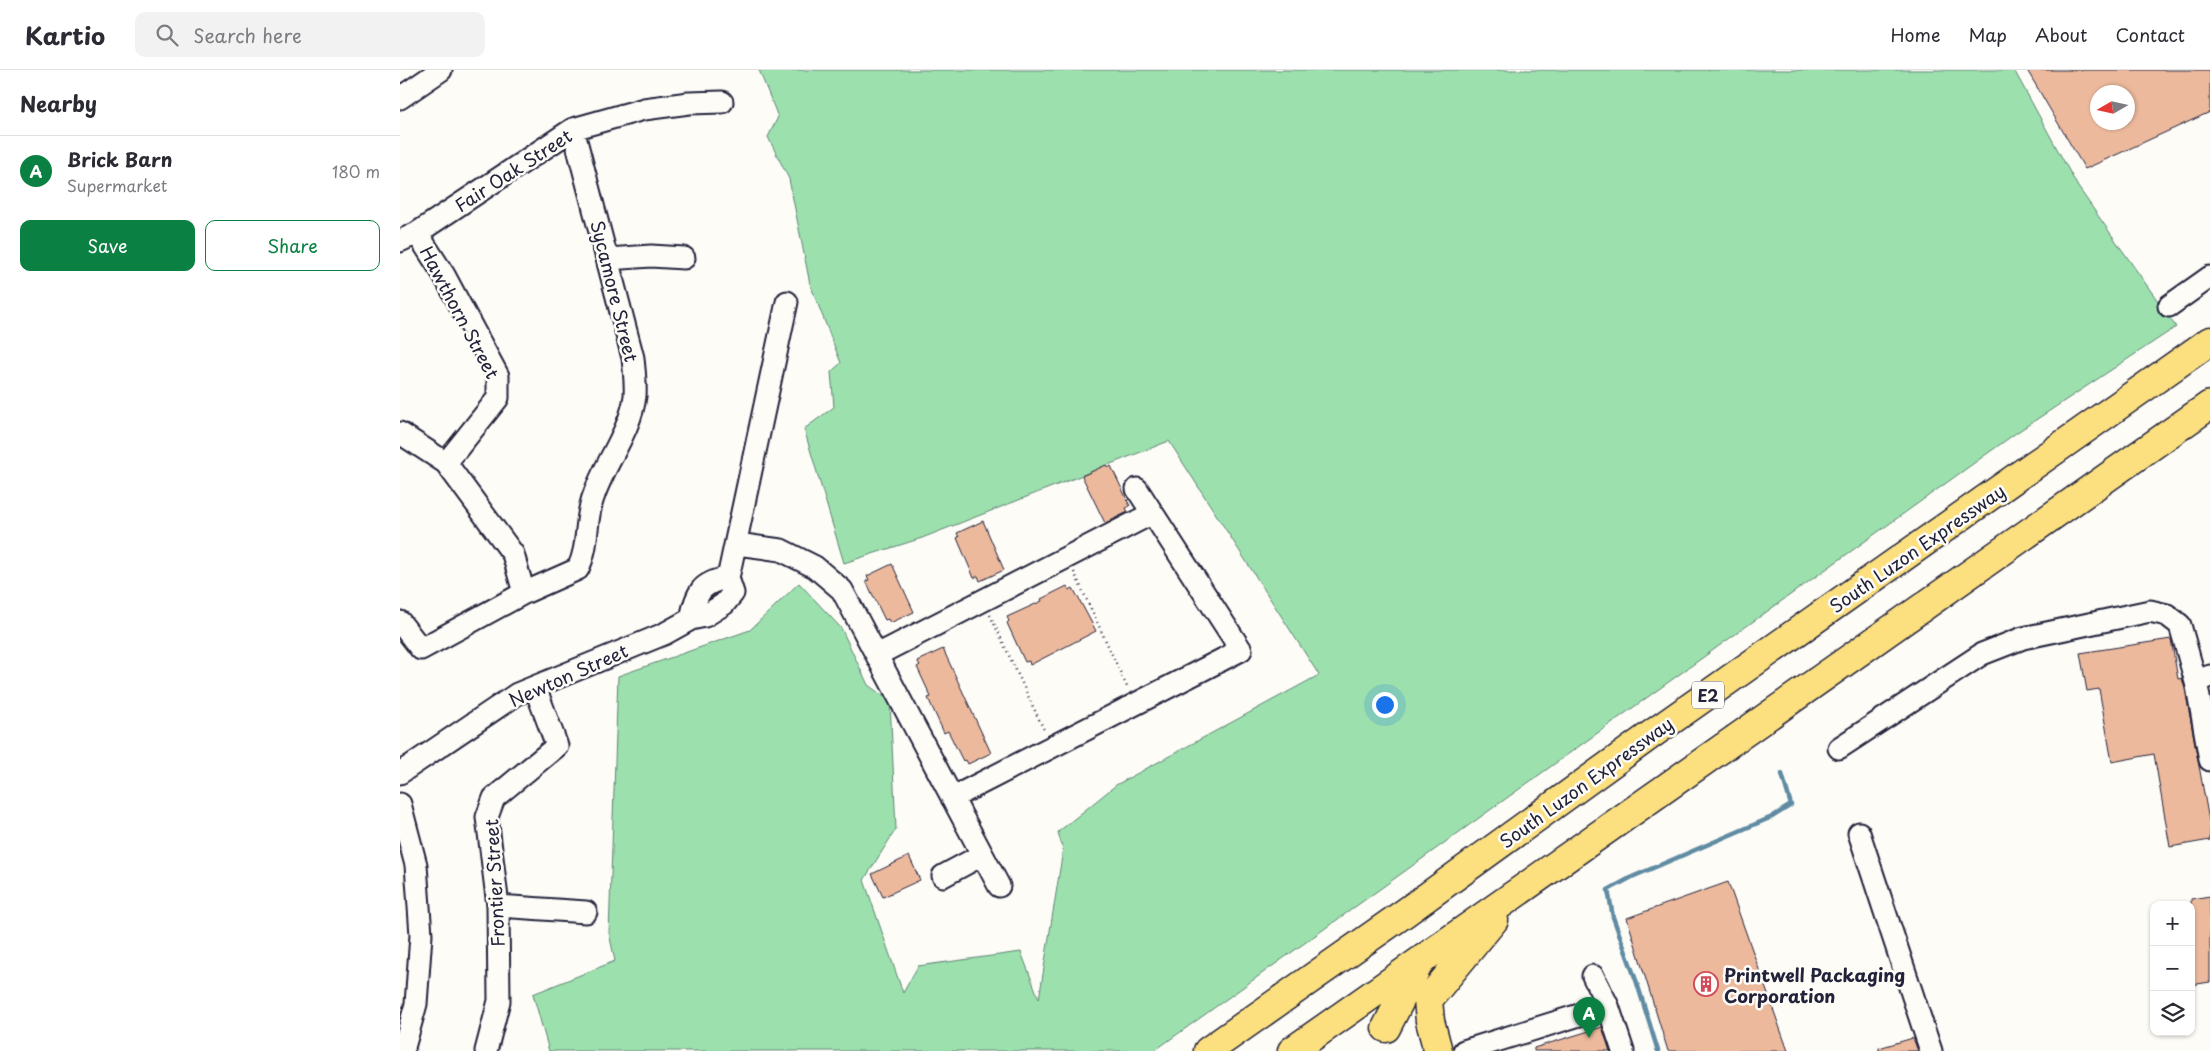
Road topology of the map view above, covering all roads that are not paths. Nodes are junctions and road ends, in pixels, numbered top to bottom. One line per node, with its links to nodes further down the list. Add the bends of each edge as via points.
1 (441, 70): 2 (street)
2 (400, 98)
3 (722, 102): 4 (street, Fair Oak Street, via 689,102 644,109)
4 (572, 130): 5 (street, Fair Oak Street); 7 (street, Sycamore Street)
5 (408, 237): 14 (street, Hawthorn Street, via 444,275 498,376 498,398)
6 (684, 258): 7 (street)
7 (608, 259): 18 (street, Sycamore Street, via 633,358 635,398 625,428 593,496 585,555 578,569)
8 (2210, 277): 10 (street)
9 (787, 302): 17 (street, Newton Street)
10 (2169, 306)
11 (2210, 341): 41 (highway, South Luzon Expressway / E2)
12 (2210, 405): 32 (highway)
13 (400, 433): 14 (street)
14 (446, 463): 18 (street, via 513,554)
15 (1137, 490): 16 (street)
16 (1151, 514): 20 (street); 26 (street, via 1241,650)
17 (737, 544): 20 (street, via 781,550 815,567 842,590); 22 (street, Newton Street, via 728,578 733,593 724,604 664,634)
18 (524, 593): 19 (street, Sycamore Street, via 421,649)
19 (400, 622)
20 (877, 655): 26 (street)
21 (2204, 681): 23 (street, via 2180,625 2166,615 2150,611 2023,638 1982,654); 24 (street)
22 (534, 687): 25 (street, Newton Street, via 517,694); 33 (street, Frontier Street, via 557,746 494,798 487,817)
23 (1839, 748)
24 (2210, 760)
25 (400, 773)
26 (952, 798): 29 (street)
27 (400, 804): 39 (street, via 416,865 421,934 416,1004)
28 (1860, 833): 46 (street)
29 (982, 855): 30 (street); 31 (street)
30 (943, 876)
31 (999, 886)
32 (1518, 890): 35 (highway); 43 (highway, via 1428,1000)
33 (498, 906): 34 (street); 40 (street, Frontier Street, via 499,1001)
34 (586, 912)
35 (1420, 961): 38 (highway); 42 (highway)
36 (1592, 976): 37 (street)
37 (1608, 1006): 44 (street); 45 (street)
38 (1386, 1028)
39 (403, 1051)
40 (486, 1051)
41 (1208, 1051)
42 (1292, 1051)
43 (1438, 1051)
44 (1464, 1051)
45 (1623, 1051)
46 (1932, 1051)

